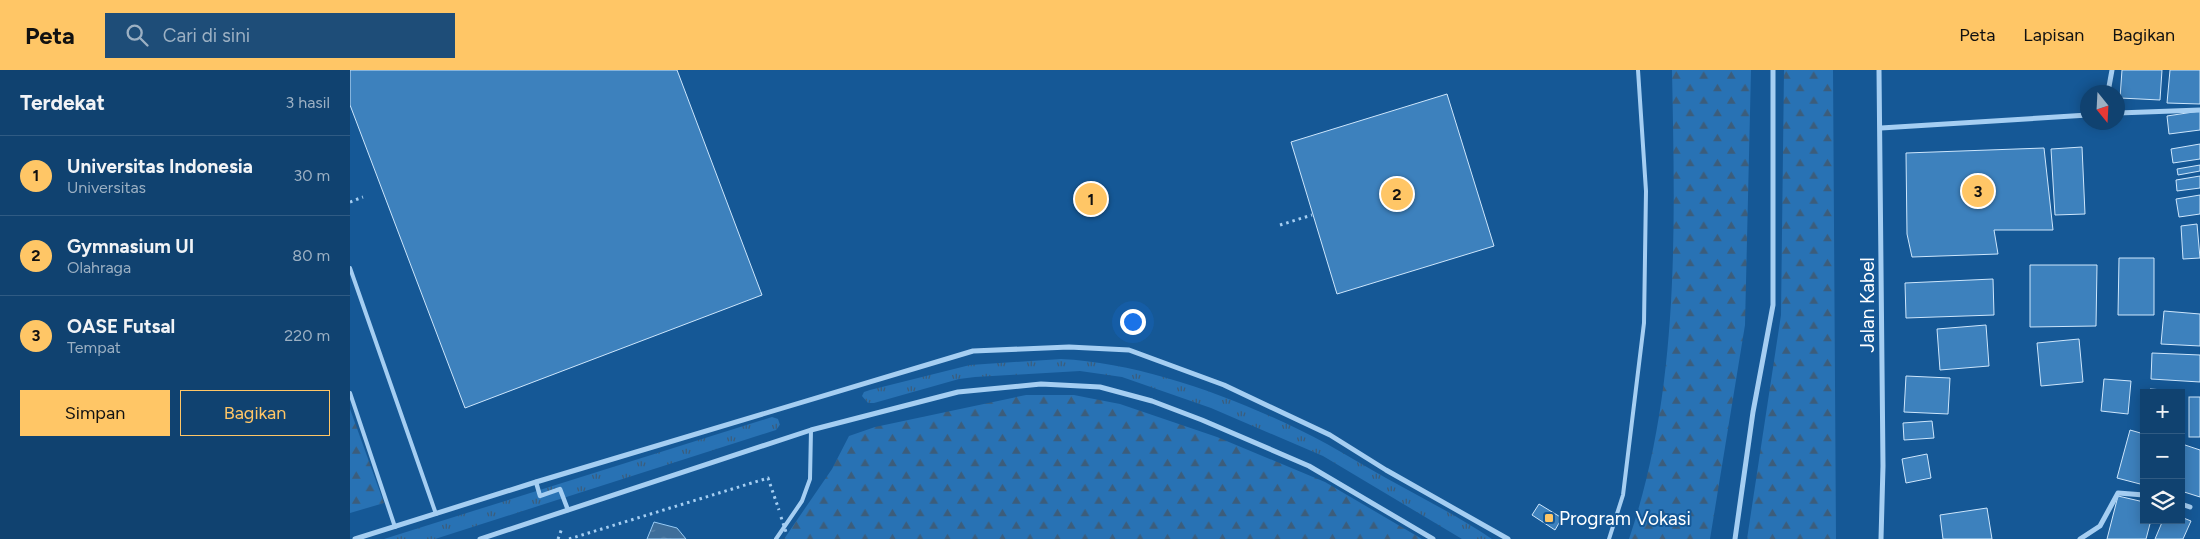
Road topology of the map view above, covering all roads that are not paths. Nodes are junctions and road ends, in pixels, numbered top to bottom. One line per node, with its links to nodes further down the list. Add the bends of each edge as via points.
1 (1638, 70): 25 (lane, via 1646,191 1644,323 1623,495)
2 (1773, 70): 26 (street, via 1773,305)
3 (1880, 70): 9 (street, Jalan Kabel)
4 (2112, 70): 5 (street)
5 (2109, 85)
6 (2200, 110): 7 (street)
7 (2125, 113)
8 (2080, 116): 9 (street)
9 (1881, 128): 27 (street, Jalan Kabel)
10 (350, 268): 18 (lane)
11 (350, 393): 19 (lane)
12 (811, 430): 17 (street); 23 (lane, via 810,478 802,502); 24 (street, via 958,392 1041,384 1100,387 1152,401 1309,466)
13 (536, 482): 17 (street, via 540,496 560,489); 18 (street); 20 (street, via 973,351 1069,347 1129,350 1224,385 1330,435)
14 (2140, 495): 28 (street, via 2118,493 2100,526)
15 (2185, 506): 16 (street)
16 (2190, 508)
17 (568, 510): 22 (street)
18 (436, 514): 19 (street)
19 (394, 527): 21 (street)
20 (1504, 538)
21 (355, 539)
22 (480, 539)
23 (776, 539)
24 (1433, 539)
25 (1608, 539)
26 (1734, 539)
27 (1881, 539)
28 (2080, 539)

